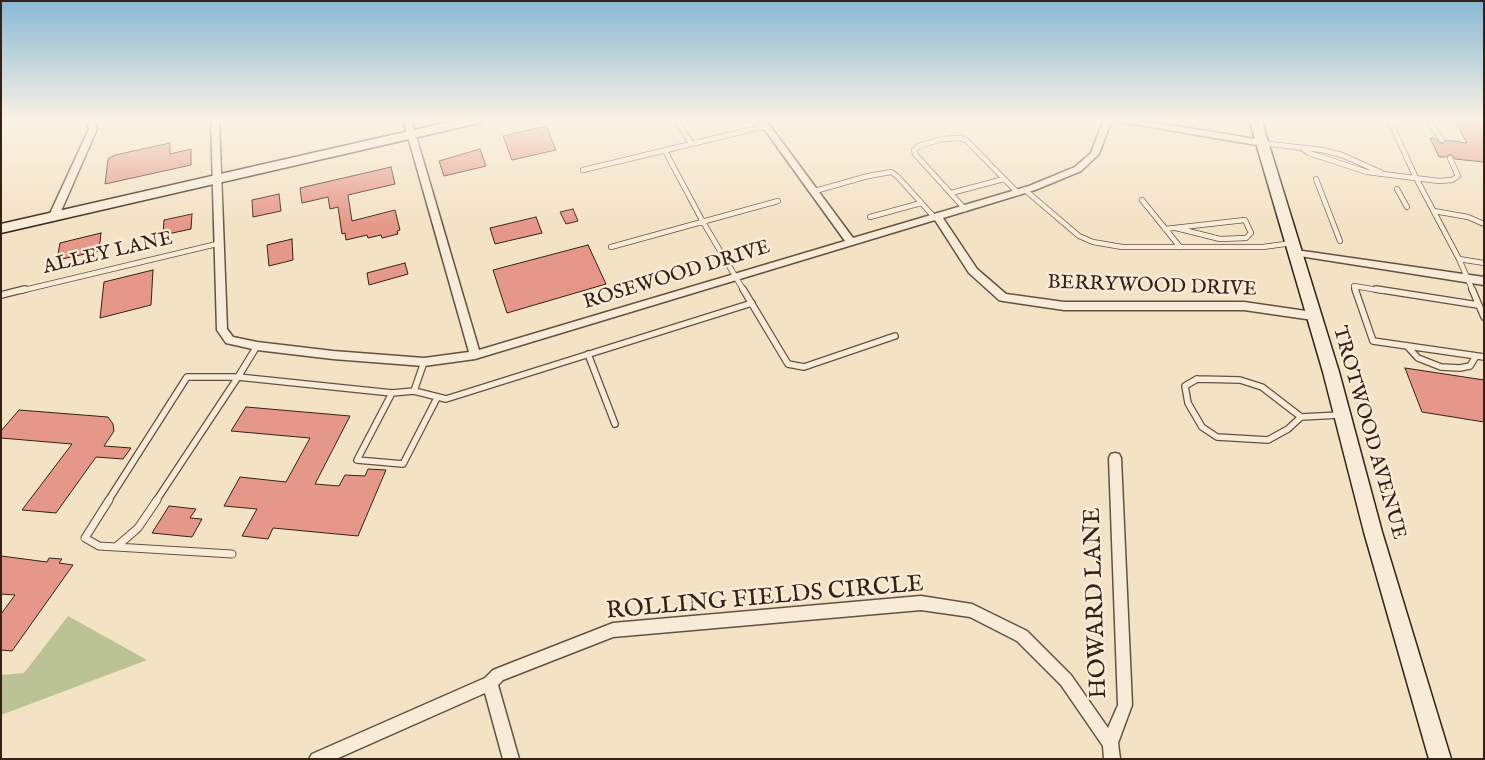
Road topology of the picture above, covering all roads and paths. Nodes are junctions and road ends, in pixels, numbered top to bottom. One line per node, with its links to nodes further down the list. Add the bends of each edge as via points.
1 (82, 154): 33 (street)
2 (216, 154): 19 (street)
3 (324, 154): 19 (main road)
4 (416, 154): 60 (street)
5 (647, 154): 16 (lane)
6 (667, 154): 35 (lane)
7 (787, 154): 23 (street)
8 (915, 154): 25 (lane)
9 (980, 154): 20 (lane)
10 (1094, 154): 24 (street, ROSEWOOD DRIVE, via 1078,169)
11 (1265, 154): 45 (main road, TROTWOOD AVENUE)
12 (1313, 154): 17 (lane, via 1367,172)
13 (1340, 154): 17 (lane)
14 (1405, 154): 18 (lane)
15 (1450, 158): 18 (lane, via 1458,176 1452,180)
16 (583, 170)
17 (1382, 173): 18 (lane)
18 (1416, 178): 31 (lane)
19 (216, 179): 33 (main road); 42 (street)
20 (1004, 179): 24 (lane); 25 (lane)
21 (1316, 180): 40 (lane)
22 (1397, 189): 29 (lane)
23 (815, 191): 28 (lane, via 891,172); 41 (street)
24 (1021, 192): 30 (street, ROSEWOOD DRIVE); 44 (lane, via 1079,236 1093,242 1122,248)
25 (951, 193): 30 (lane)
26 (1142, 200): 39 (lane)
27 (778, 201): 35 (lane)
28 (921, 203): 32 (lane); 34 (lane)
29 (1407, 207)
30 (965, 209): 34 (street, ROSEWOOD DRIVE)
31 (1434, 211): 36 (lane, via 1468,217); 46 (lane)
32 (870, 217)
33 (53, 218): 38 (main road)
34 (936, 218): 41 (street, ROSEWOOD DRIVE); 54 (street, BERRYWOOD DRIVE, via 973,271 1003,296 1064,306 1244,306)
35 (703, 222): 43 (lane); 48 (lane)
36 (1484, 224)
37 (1176, 228): 37 (lane, via 1245,220 1251,233 1246,238 1220,239); 39 (lane)
38 (1, 229)
39 (1165, 229): 44 (lane)
40 (1340, 241)
41 (851, 242): 48 (street, ROSEWOOD DRIVE)
42 (221, 243): 51 (lane, ALLEY LANE); 57 (street, ROSEWOOD DRIVE, via 222,330 230,340)
43 (611, 247)
44 (1180, 247): 45 (lane)
45 (1294, 248): 49 (street); 54 (main road, TROTWOOD AVENUE)
46 (1458, 259): 47 (lane); 49 (lane)
47 (1484, 263)
48 (736, 277): 52 (lane); 60 (street, ROSEWOOD DRIVE)
49 (1466, 278): 50 (street); 53 (lane)
50 (1484, 281)
51 (1, 295)
52 (752, 303): 56 (lane, via 788,364 804,367); 59 (lane)
53 (1478, 305): 55 (lane); 58 (lane, via 1354,286 1373,341)
54 (1313, 316): 68 (main road, TROTWOOD AVENUE)
55 (1484, 316)
56 (895, 336)
57 (257, 346): 63 (street, ROSEWOOD DRIVE); 64 (lane)
58 (1407, 346): 61 (lane); 61 (lane, via 1418,358 1441,366 1470,366)
59 (588, 354): 67 (lane, via 446,399); 70 (lane)
60 (475, 355): 63 (street, ROSEWOOD DRIVE)
61 (1476, 356): 62 (lane)
62 (1484, 357)
63 (424, 362): 65 (lane)
64 (238, 377): 66 (lane); 72 (lane, via 138,528); 72 (lane, via 187,378 85,538 99,546)
65 (414, 391): 66 (lane); 67 (lane)
66 (392, 393): 67 (lane, via 357,460 403,464)
67 (437, 398)
68 (1342, 415): 69 (lane); 79 (main road, TROTWOOD AVENUE, via 1372,532)
69 (1301, 417): 69 (lane, via 1262,386 1240,380 1197,379 1185,386 1188,404 1202,427 1217,438 1268,440)
70 (615, 424)
71 (1115, 458): 75 (street, HOWARD LANE, via 1124,705)
72 (116, 547): 73 (lane)
73 (232, 554)
74 (490, 683): 75 (street, ROLLING FIELDS CIRCLE, via 498,676 613,630 921,603 972,611 1022,636 1066,680); 76 (street, ROLLING FIELDS CIRCLE); 77 (street)
75 (1110, 743): 78 (street, ROLLING FIELDS CIRCLE)
76 (317, 759)
77 (511, 759)
78 (1112, 759)
79 (1440, 759)

